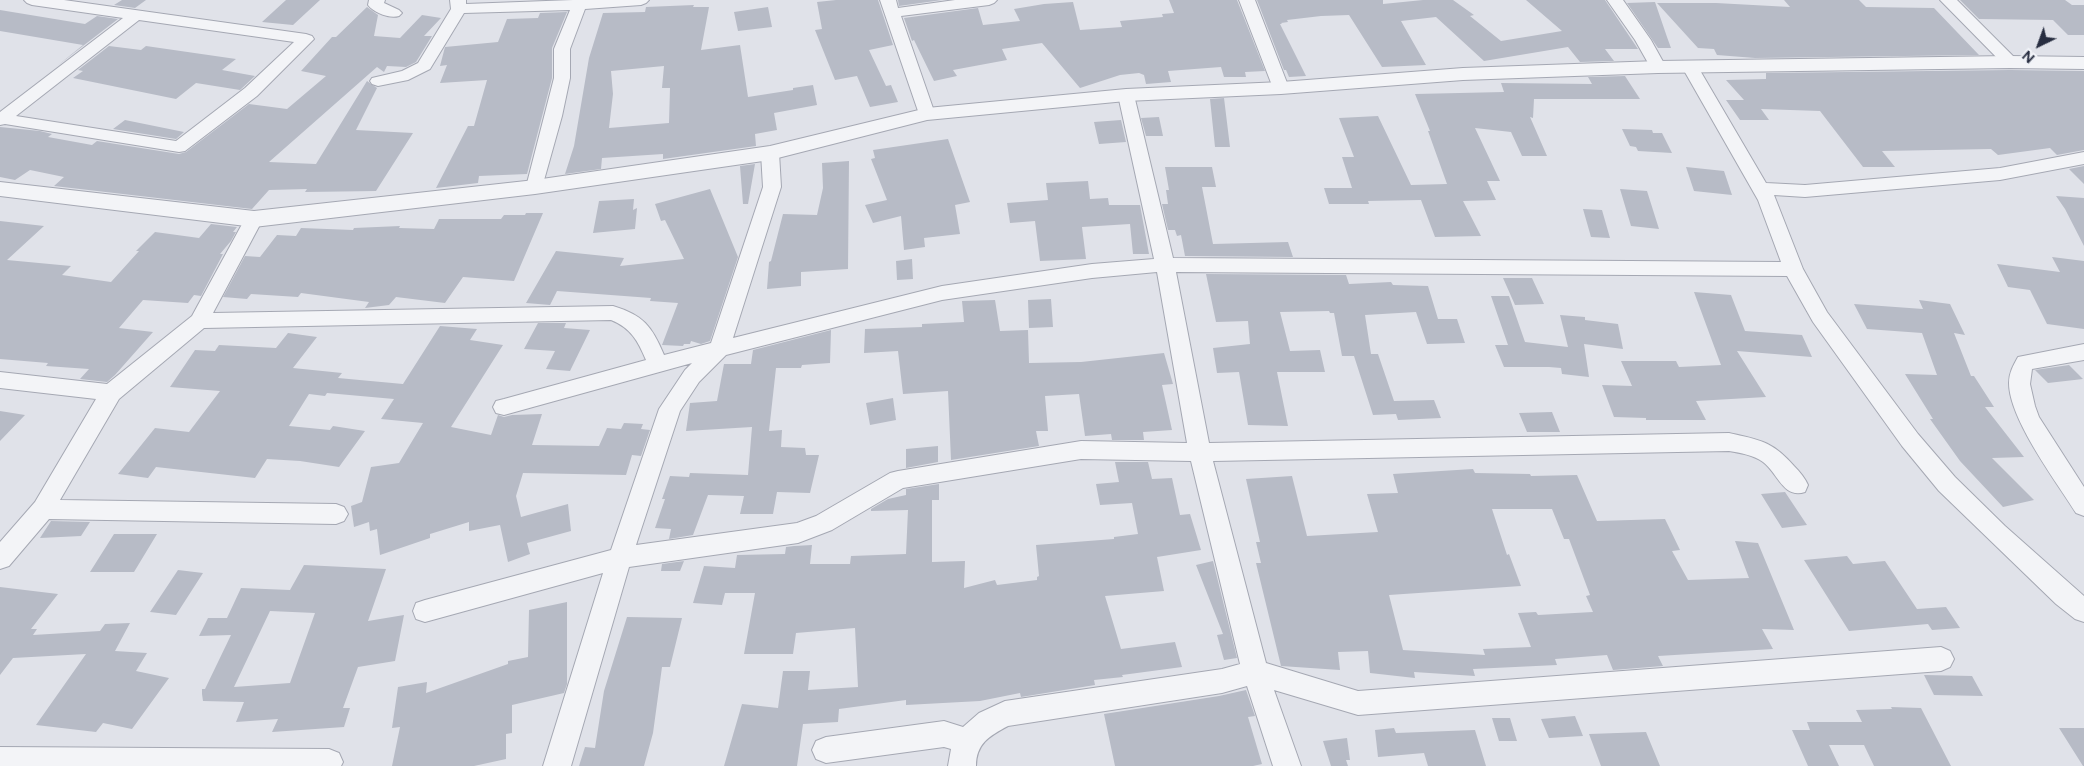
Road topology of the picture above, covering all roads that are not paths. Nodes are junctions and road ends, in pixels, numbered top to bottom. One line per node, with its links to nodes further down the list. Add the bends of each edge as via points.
1 (32, 0): 2 (street)
2 (37, 0): 13 (street)
3 (378, 0): 12 (street, via 376,5)
4 (641, 0): 9 (street)
5 (989, 0): 11 (street)
6 (1247, 0): 19 (street)
7 (1615, 0): 16 (street)
8 (1948, 0): 14 (street)
9 (580, 2): 10 (street); 25 (street, via 562,49 562,78)
10 (458, 5): 18 (street, via 424,66 401,76)
11 (891, 6): 21 (street)
12 (394, 13)
13 (138, 14): 22 (street); 22 (street, via 306,39 251,92 179,148)
14 (2010, 62): 15 (street); 17 (street)
15 (2084, 63)
16 (1658, 67): 17 (street); 19 (street, via 1463,74)
17 (1690, 67): 27 (street)
18 (378, 80)
19 (1281, 88): 20 (street)
20 (1126, 96): 21 (street); 29 (street)
21 (927, 114): 23 (street)
22 (1, 119)
23 (770, 153): 25 (street); 32 (street, via 772,187)
24 (2084, 158): 27 (street, via 2000,174 1918,182 1804,191)
25 (535, 187): 28 (street)
26 (0, 189): 28 (street)
27 (1760, 189): 30 (street)
28 (254, 219): 31 (street)
29 (1165, 265): 30 (street); 32 (street, via 1092,271 942,293); 38 (street)
30 (1793, 269): 46 (street, via 1820,317 1910,440 1997,533)
31 (199, 321): 34 (street, via 613,313 630,318 638,325); 36 (street)
32 (719, 349): 34 (street); 43 (street, via 692,376 670,409)
33 (2084, 352): 40 (street, via 2025,363 2020,372 2021,398 2029,420)
34 (658, 364): 37 (street)
35 (0, 380): 36 (street)
36 (111, 393): 41 (street)
37 (504, 407)
38 (1200, 452): 39 (street, via 1729,442 1757,448 1772,456); 43 (street, via 1081,450 898,480 824,523 798,533); 48 (street)
39 (1797, 485)
40 (2084, 506)
41 (43, 509): 42 (street); 44 (street)
42 (336, 514)
43 (620, 558): 45 (street); 53 (street)
44 (0, 559)
45 (425, 611)
46 (2084, 611)
47 (1941, 659): 48 (street, via 1358,703)
48 (1255, 672): 50 (street, via 1222,681 1006,714 984,724); 54 (street)
49 (826, 750): 50 (street, via 944,734)
50 (965, 753)
51 (0, 760): 52 (street)
52 (329, 762)
53 (557, 766)
54 (1287, 766)

